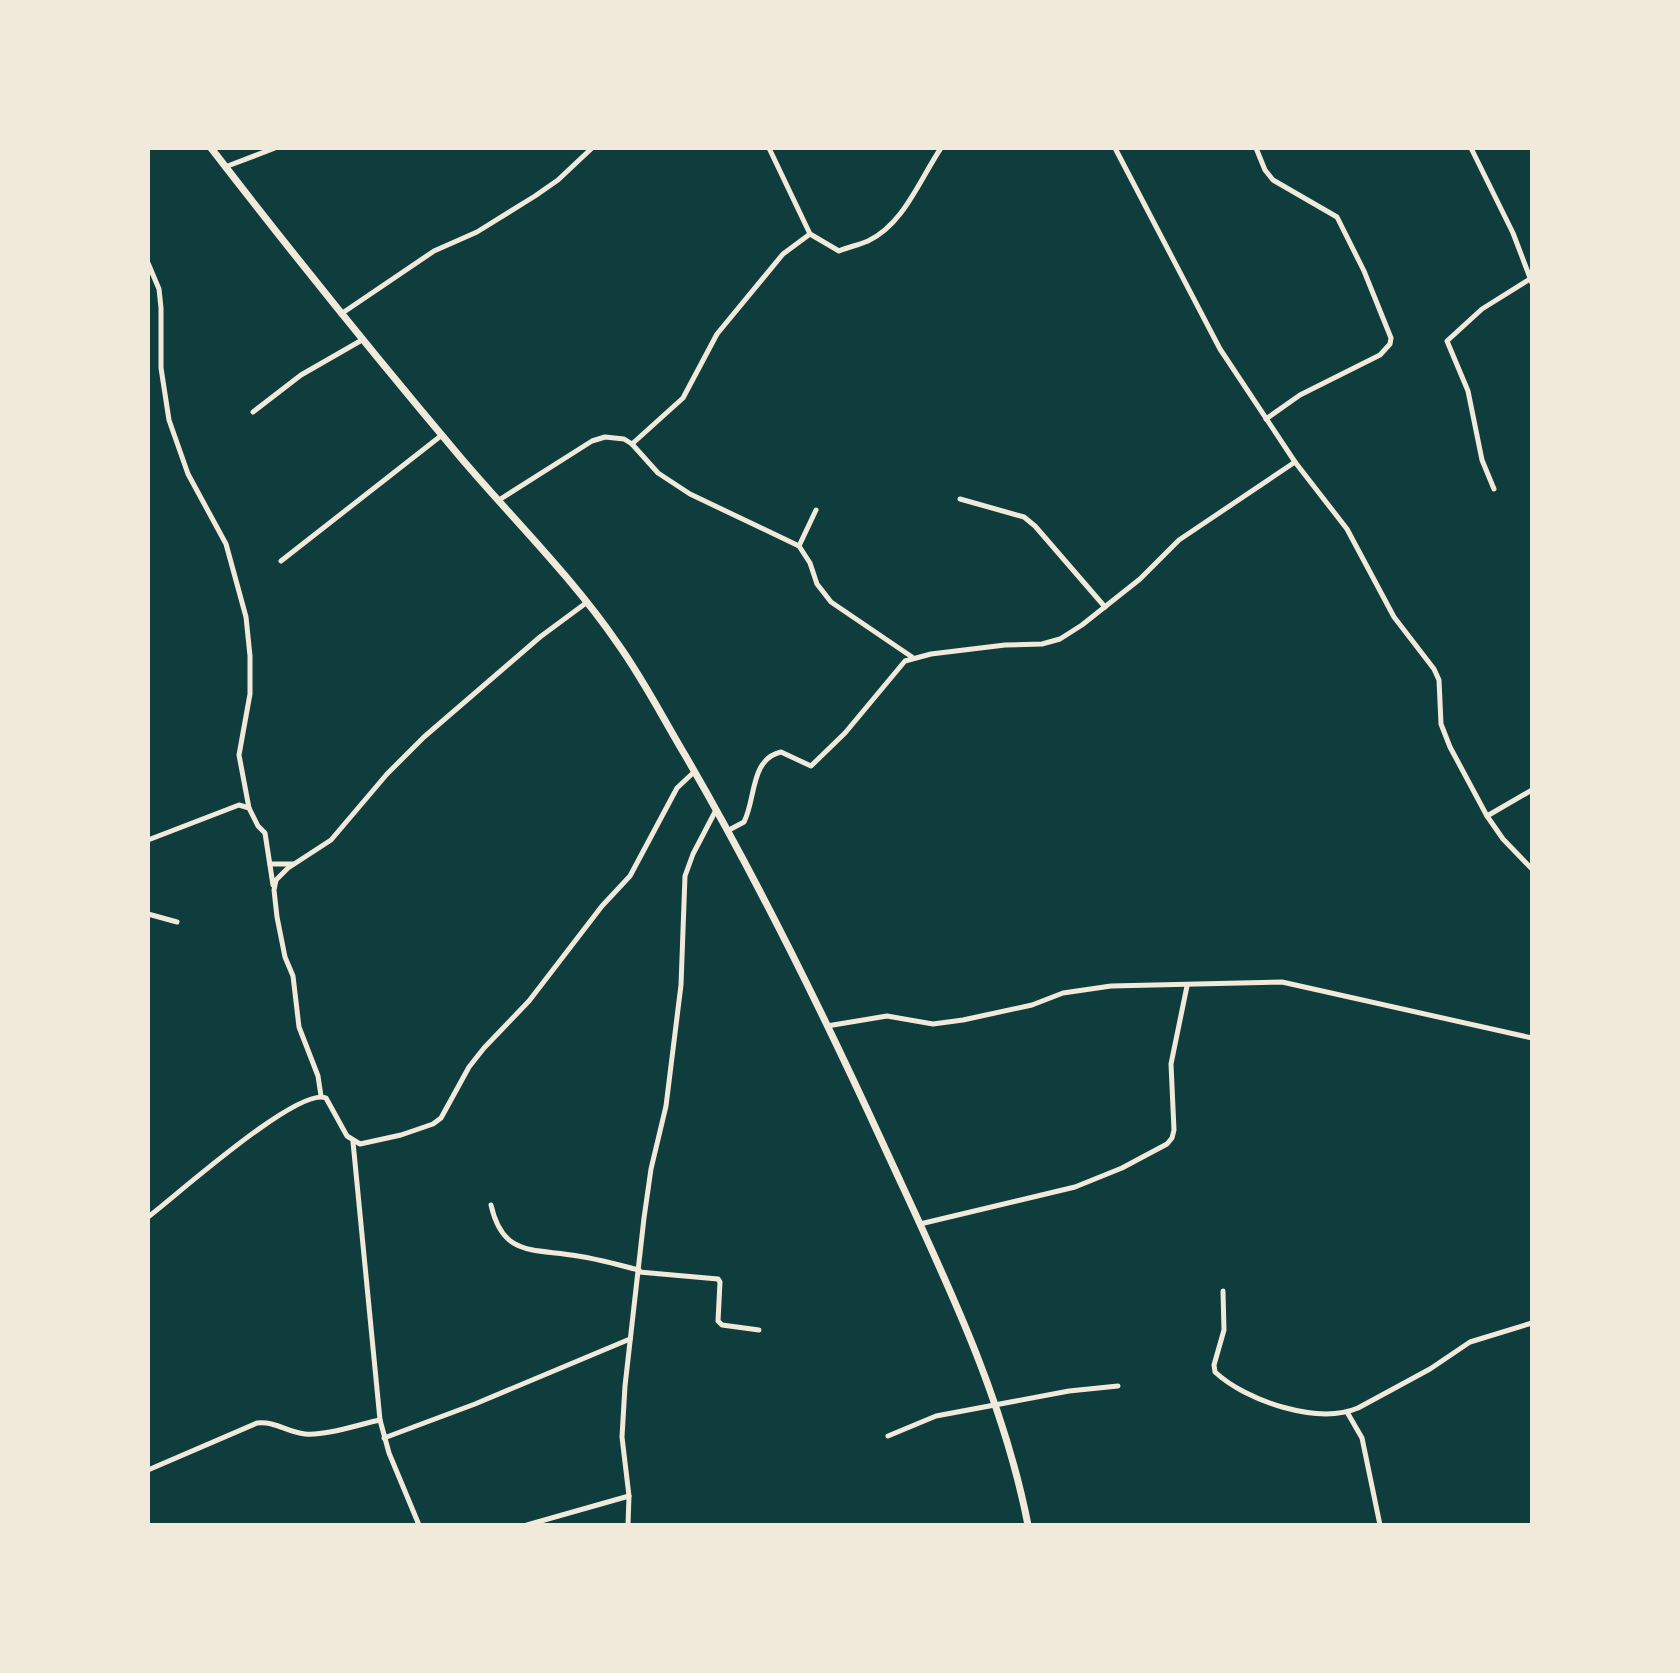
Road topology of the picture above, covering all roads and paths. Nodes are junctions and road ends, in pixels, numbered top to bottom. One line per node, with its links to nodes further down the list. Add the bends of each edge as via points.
1 (211, 148): 9 (main road)
2 (275, 148): 9 (street)
3 (592, 148): 13 (street, via 535,196 434,251)
4 (769, 148): 10 (street)
5 (941, 148): 10 (street, via 907,205 870,240 839,251)
6 (1115, 148): 16 (street, via 1220,349)
7 (1256, 148): 16 (street, via 1273,180 1337,217 1391,338 1380,355 1300,395)
8 (1471, 148): 12 (street)
9 (225, 167): 13 (main road)
10 (810, 234): 18 (street, via 783,254 717,334 683,398)
11 (148, 263): 31 (street, via 160,299 161,368 169,420 188,474 226,544 246,617 250,694 239,755)
12 (1531, 281): 20 (street, via 1482,309 1447,341 1468,391 1482,460)
13 (341, 314): 14 (main road)
14 (362, 340): 15 (street, via 301,375); 17 (main road)
15 (253, 412)
16 (1266, 419): 19 (street)
17 (442, 435): 22 (main road); 25 (street)
18 (632, 444): 22 (street, via 614,436 592,441); 24 (street, via 644,461 690,494)
19 (1295, 462): 27 (street, via 1179,540); 33 (street, via 1347,529 1394,617 1434,669 1441,724)
20 (1494, 489)
21 (960, 499): 27 (street, via 1024,517)
22 (499, 500): 26 (main road)
23 (816, 510): 24 (street)
24 (799, 546): 28 (street, via 831,602)
25 (281, 561)
26 (586, 603): 29 (main road, via 618,643); 36 (street, via 424,737 331,840)
27 (1105, 607): 28 (street, via 1060,639 1042,644)
28 (912, 657): 34 (street, via 811,766 781,752 768,757 758,773 747,816)
29 (694, 772): 32 (main road); 46 (street, via 677,788 630,876 469,1067 441,1118 401,1135)
30 (1532, 790): 33 (street)
31 (249, 808): 35 (street, via 239,805); 37 (street, via 265,833)
32 (717, 809): 34 (main road); 50 (street, via 685,876 681,985)
33 (1487, 816): 38 (street)
34 (729, 830): 43 (main road)
35 (148, 840)
36 (298, 862): 37 (street); 39 (street, via 282,873)
37 (270, 864): 39 (street)
38 (1532, 869)
39 (274, 890): 45 (street, via 299,1027)
40 (148, 914): 41 (street)
41 (177, 922)
42 (1187, 986): 43 (street, via 1111,986 1063,993 1032,1005 933,1024 887,1016); 44 (street, via 1282,982); 49 (street, via 1171,1064 1174,1130 1167,1144 1075,1187)
43 (827, 1026): 49 (main road)
44 (1532, 1038)
45 (321, 1096): 46 (street); 48 (street, via 292,1106 260,1127)
46 (353, 1142): 58 (street)
47 (491, 1205): 50 (street, via 496,1226 523,1248)
48 (148, 1217)
49 (919, 1225): 56 (main road)
50 (639, 1271): 53 (street, via 718,1279 718,1321); 54 (street)
51 (1223, 1291): 57 (street, via 1224,1330 1215,1372 1260,1401 1320,1413)
52 (1532, 1323): 57 (street, via 1470,1342)
53 (759, 1330)
54 (630, 1339): 60 (street); 62 (street, via 622,1437)
55 (1118, 1386): 56 (street)
56 (995, 1406): 59 (street, via 936,1416); 66 (main road)
57 (1347, 1412): 67 (street, via 1362,1438)
58 (380, 1420): 60 (street); 61 (street, via 309,1434 270,1421 257,1423)
59 (888, 1436)
60 (384, 1438): 63 (street)
61 (148, 1470)
62 (629, 1496): 64 (street); 65 (street)
63 (419, 1525)
64 (527, 1525)
65 (628, 1525)
66 (1028, 1525)
67 (1380, 1525)

